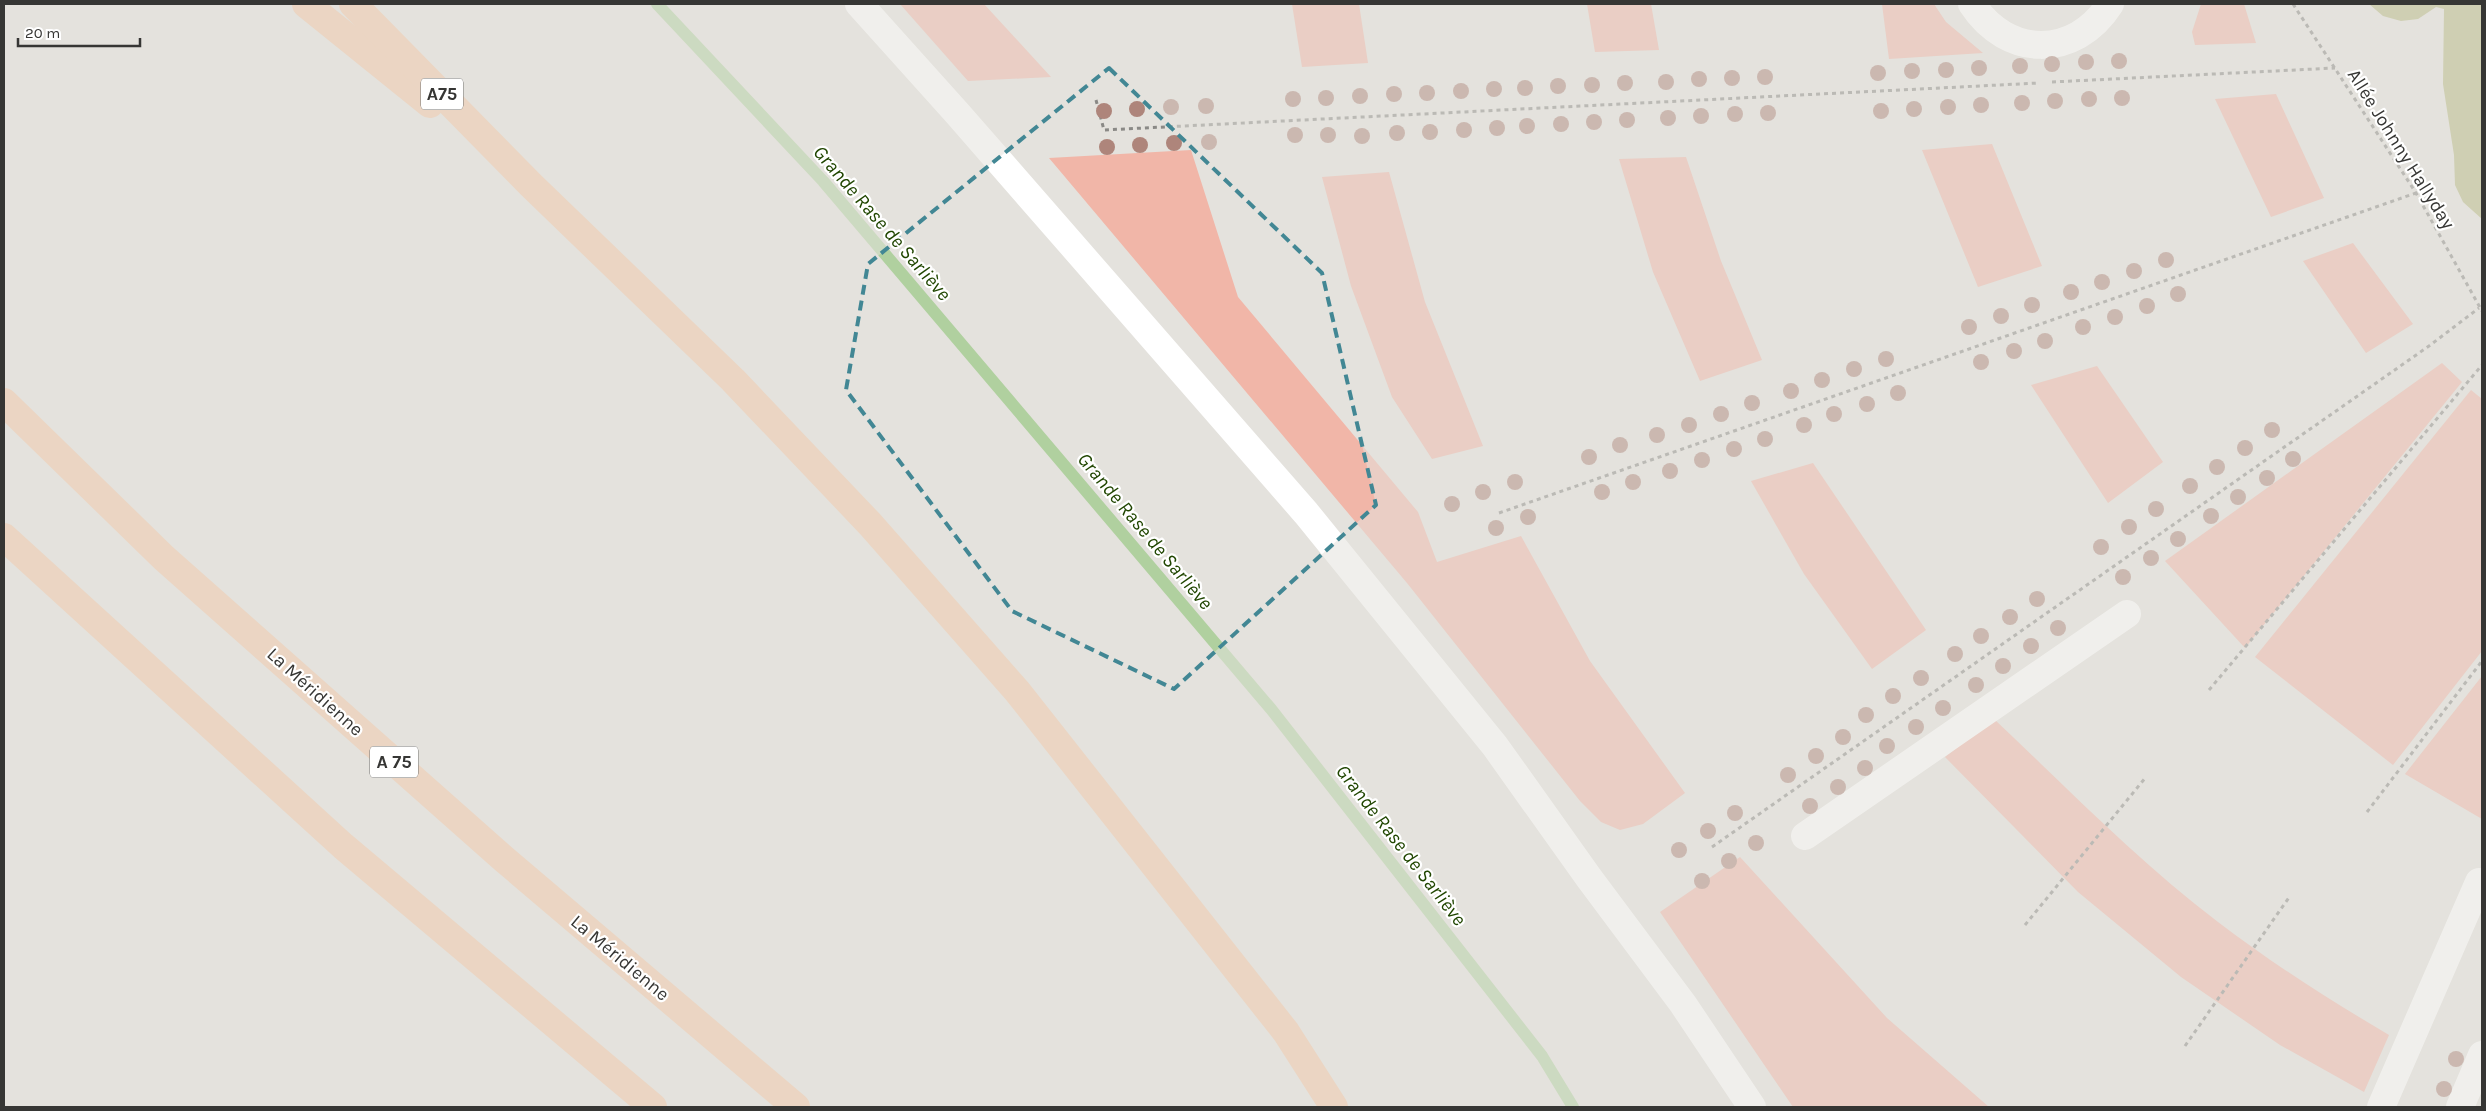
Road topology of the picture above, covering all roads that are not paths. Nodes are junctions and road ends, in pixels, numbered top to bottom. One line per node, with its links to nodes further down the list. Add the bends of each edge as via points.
1 (306, 4): 6 (highway)
2 (353, 4): 6 (highway, A75)
3 (859, 4): 16 (street, via 1306,513 1482,730 1683,1004)
4 (1972, 4): 5 (street, via 1982,20 2004,37 2030,45 2057,44 2082,34 2101,18)
5 (2110, 4)
6 (530, 185): 15 (highway, via 733,380 870,524 1010,684 1286,1032)
7 (4, 402): 14 (highway, La Méridienne / A 75, via 186,578 505,860)
8 (4, 537): 13 (highway, via 343,846)
9 (2127, 614): 10 (street)
10 (1805, 836)
11 (2478, 882): 17 (street)
12 (2482, 1055): 18 (street)
13 (653, 1107)
14 (796, 1107)
15 (1334, 1107)
16 (1752, 1107)
17 (2381, 1107)
18 (2460, 1107)

